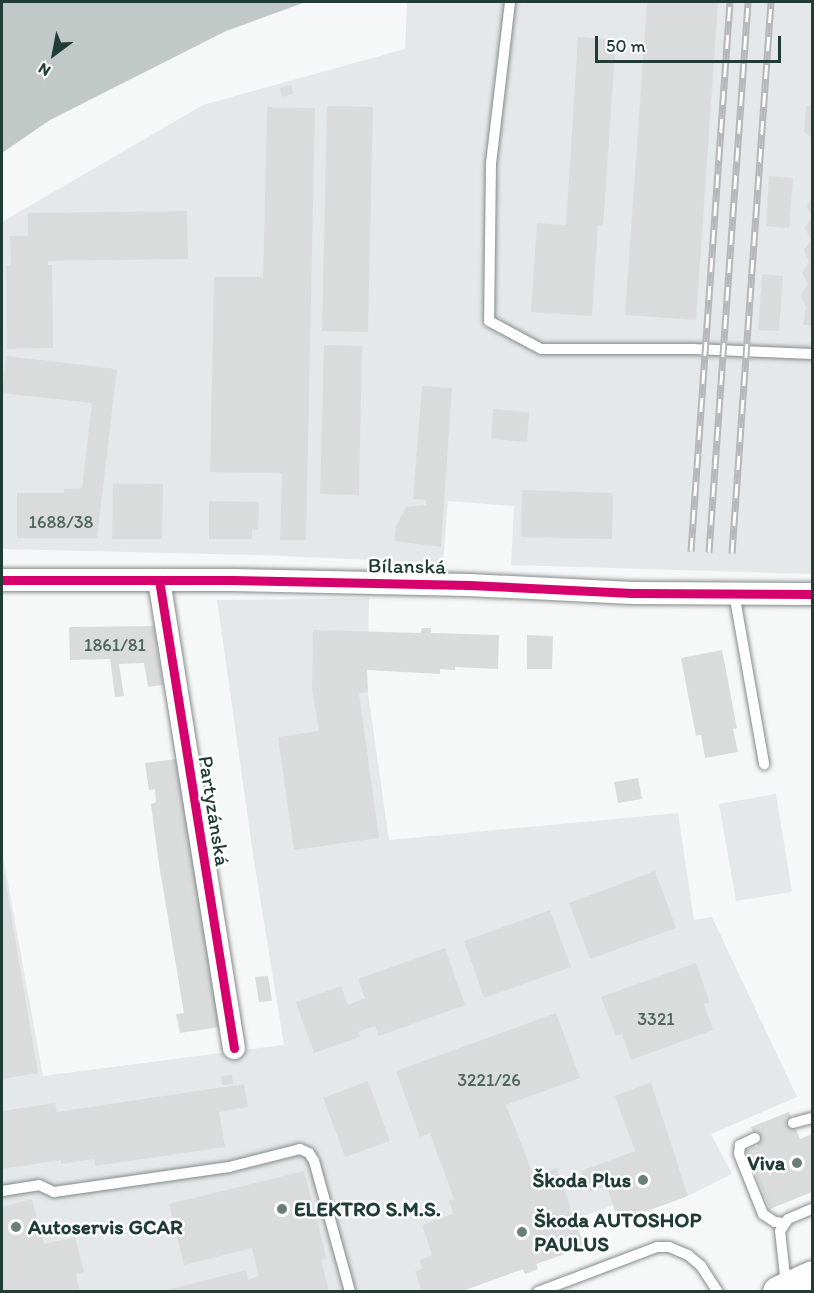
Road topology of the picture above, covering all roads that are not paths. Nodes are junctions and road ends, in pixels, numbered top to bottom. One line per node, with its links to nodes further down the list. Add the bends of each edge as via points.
1 (510, 2): 2 (lane, via 491,163 489,321 541,349)
2 (813, 354)
3 (2, 580): 4 (street, Bílanská)
4 (159, 580): 5 (street, Bílanská); 8 (street, Partyzánská)
5 (734, 593): 6 (street, Bílanská); 7 (lane)
6 (813, 594)
7 (764, 764)
8 (234, 1048)
9 (813, 1118): 10 (lane)
10 (793, 1123)
11 (755, 1138): 14 (lane, via 740,1145 739,1154 763,1214)
12 (2, 1191): 16 (lane, via 39,1185 54,1192 229,1167 300,1149 314,1161)
13 (813, 1209): 14 (lane)
14 (783, 1223): 15 (lane, via 780,1231)
15 (793, 1286)
16 (350, 1292)
17 (538, 1292): 18 (lane, via 657,1246 688,1255 701,1266)
18 (718, 1292)

